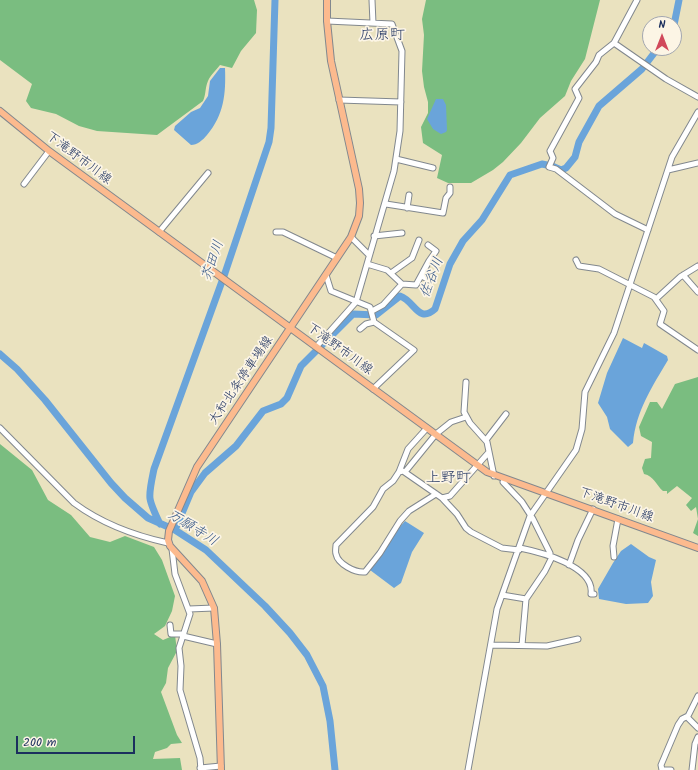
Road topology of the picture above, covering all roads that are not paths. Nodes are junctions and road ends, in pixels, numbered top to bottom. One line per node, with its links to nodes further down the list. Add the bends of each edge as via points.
1 (327, 0): 4 (main road, 大和北条停車場線)
2 (372, 0): 5 (street)
3 (637, 0): 6 (street)
4 (327, 21): 5 (street); 8 (main road, 大和北条停車場線, via 331,61)
5 (373, 23): 9 (street, via 392,24 394,28 402,51)
6 (614, 43): 7 (street, via 666,79); 23 (street, via 599,55 575,89 579,98 550,151 553,158 549,167 615,214)
7 (698, 97)
8 (339, 100): 9 (street); 28 (main road, 大和北条停車場線, via 360,203 359,216)
9 (401, 102): 13 (street)
10 (0, 111): 12 (main road, 下滝野市川線)
11 (698, 112): 16 (street, via 672,157)
12 (49, 152): 18 (street); 24 (main road, 下滝野市川線)
13 (396, 159): 15 (street); 21 (street)
14 (698, 163): 16 (street)
15 (433, 168)
16 (668, 170): 23 (street)
17 (208, 173): 24 (street)
18 (24, 184)
19 (450, 187): 22 (street, via 443,212)
20 (409, 195): 22 (street)
21 (386, 204): 22 (street); 27 (street)
22 (407, 208)
23 (648, 230): 42 (street)
24 (159, 232): 48 (main road, 下滝野市川線)
25 (276, 232): 32 (street, via 283,232)
26 (402, 233): 27 (street)
27 (374, 236): 31 (street)
28 (351, 237): 31 (street); 32 (main road, 大和北条停車場線)
29 (420, 240): 36 (street, via 412,258)
30 (428, 245): 39 (street, via 436,251)
31 (369, 255): 34 (street)
32 (337, 258): 37 (main road, 大和北条停車場線)
33 (576, 260): 42 (street, via 579,266 599,269)
34 (367, 264): 36 (street); 45 (street)
35 (698, 266): 38 (street)
36 (391, 273): 41 (street)
37 (326, 275): 45 (street, via 331,291); 48 (main road, 大和北条停車場線)
38 (683, 275): 43 (street); 44 (street)
39 (422, 276): 40 (street); 41 (street, via 416,285)
40 (429, 280)
41 (402, 284): 46 (street, via 383,305)
42 (630, 285): 44 (street); 65 (street, via 611,340 585,392 582,429 576,450)
43 (698, 292)
44 (656, 299): 51 (street, via 664,311 660,324)
45 (356, 302): 46 (street, via 370,307); 50 (street)
46 (372, 311): 47 (street)
47 (374, 322): 49 (street); 53 (street, via 414,350)
48 (291, 328): 50 (main road, 下滝野市川線); 71 (main road, 大和北条停車場線, via 197,467 169,531)
49 (360, 329)
50 (318, 348): 53 (main road, 下滝野市川線)
51 (698, 350)
52 (466, 382): 55 (street)
53 (373, 389): 57 (main road, 下滝野市川線)
54 (506, 414): 59 (street)
55 (466, 417): 58 (street, via 451,422); 59 (street)
56 (0, 428): 71 (street, via 86,512 102,521)
57 (427, 428): 58 (main road, 下滝野市川線); 62 (street, via 408,450)
58 (436, 434): 61 (main road, 下滝野市川線); 62 (street)
59 (486, 440): 60 (street)
60 (489, 452): 61 (street); 63 (street)
61 (477, 465): 63 (main road, 下滝野市川線); 67 (street, via 450,496)
62 (402, 472): 66 (street); 66 (street, via 383,489 373,508 336,545 339,561 349,568 365,572 409,511)
63 (494, 476): 64 (main road, 下滝野市川線)
64 (504, 480): 65 (main road, 下滝野市川線); 69 (street)
65 (547, 492): 68 (main road, 下滝野市川線); 69 (street)
66 (436, 494): 67 (street)
67 (442, 498): 74 (street, via 471,532 496,545)
68 (593, 509): 70 (main road, 下滝野市川線); 77 (street)
69 (530, 516): 74 (street); 75 (street)
70 (618, 519): 72 (main road, 下滝野市川線); 76 (street, via 613,546)
71 (168, 543): 73 (main road)
72 (698, 548)
73 (172, 549): 81 (main road, via 202,582); 82 (street, via 175,574)
74 (519, 549): 75 (street); 79 (street)
75 (551, 557): 77 (street); 80 (street, via 546,572)
76 (614, 557)
77 (569, 564): 78 (street, via 587,579 592,588 591,594)
78 (594, 594)
79 (502, 595): 80 (street); 87 (street, via 493,626)
80 (526, 599): 88 (street)
81 (214, 608): 82 (street); 86 (main road)
82 (189, 609): 84 (street, via 190,620)
83 (170, 625): 84 (street, via 171,634)
84 (183, 635): 86 (street); 94 (street, via 179,648 180,690 200,758)
85 (578, 639): 88 (street, via 547,646)
86 (217, 644): 93 (main road)
87 (491, 645): 88 (street); 95 (street)
88 (522, 645)
89 (698, 696): 90 (street)
90 (687, 717): 91 (street); 96 (street, via 682,718 678,725 661,765 662,770)
91 (698, 728)
92 (698, 737): 97 (street)
93 (221, 768): 94 (street)
94 (200, 769)
95 (468, 770)
96 (671, 770)
97 (692, 770)

